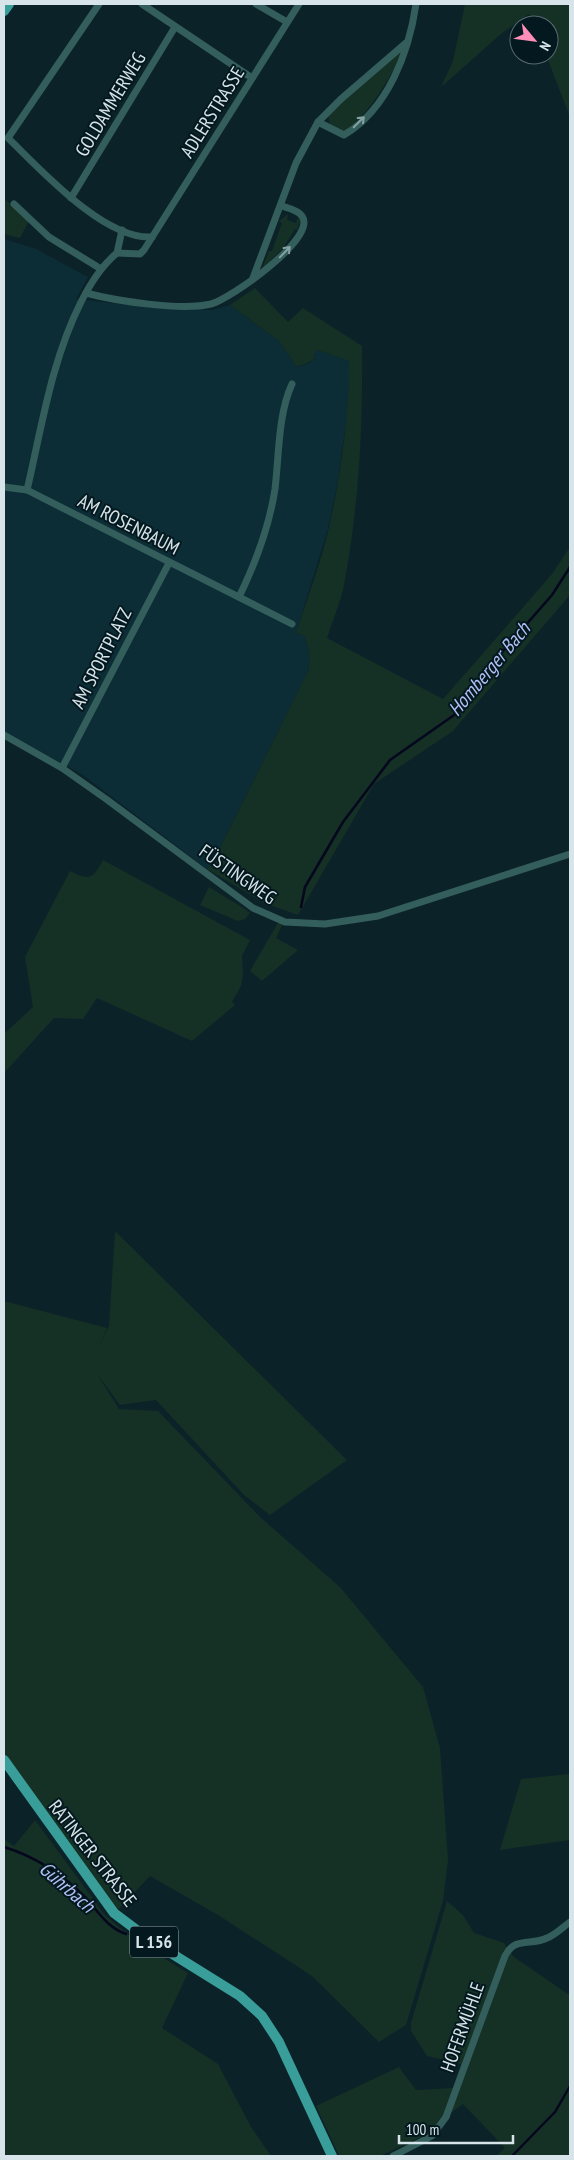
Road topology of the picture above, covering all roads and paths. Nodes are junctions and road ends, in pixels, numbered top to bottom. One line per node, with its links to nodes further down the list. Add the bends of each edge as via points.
1 (9, 4): 7 (main road)
2 (99, 4): 13 (street, via 8,138)
3 (142, 4): 9 (street)
4 (256, 4): 8 (street)
5 (299, 4): 8 (street, ADLERSTRASSE)
6 (416, 4): 10 (street)
7 (4, 10)
8 (287, 22): 11 (street, ADLERSTRASSE)
9 (175, 27): 11 (street); 13 (street, GOLDAMMERWEG)
10 (406, 43): 12 (street); 12 (street, one-way to 10, via 344,135 350,131 390,85)
11 (252, 78): 17 (street, ADLERSTRASSE)
12 (318, 122): 15 (street, via 296,163)
13 (71, 198): 16 (street)
14 (14, 204): 19 (street, via 49,237)
15 (282, 206): 20 (street); 20 (street, one-way to 15, via 286,252 301,231 303,217 297,211)
16 (122, 230): 17 (street, via 136,236); 18 (street)
17 (152, 237): 18 (street, ADLERSTRASSE, via 140,254)
18 (117, 253): 19 (street)
19 (101, 269): 21 (street)
20 (253, 278): 21 (street, via 226,298 210,304 153,304)
21 (86, 293): 24 (street, via 54,366)
22 (292, 384): 26 (street, via 284,400 274,492 260,554)
23 (4, 487): 24 (street, AM ROSENBAUM)
24 (26, 490): 25 (street, AM ROSENBAUM)
25 (168, 562): 26 (street, AM ROSENBAUM); 29 (street, AM SPORTPLATZ)
26 (238, 597): 27 (street, AM ROSENBAUM)
27 (292, 624)
28 (4, 735): 29 (street, FÜSTINGWEG)
29 (62, 768): 30 (street, FÜSTINGWEG, via 252,908 272,918 297,924 325,924 378,916)
30 (570, 854)
31 (4, 1760): 33 (main road, RATINGER STRASSE / L 156, via 114,1913 144,1936 240,1996 262,2016 279,2042)
32 (570, 1922): 34 (street, HOFERMÜHLE, via 546,1939 519,1942 511,1947 446,2117 432,2136)
33 (332, 2156)
34 (393, 2156)

